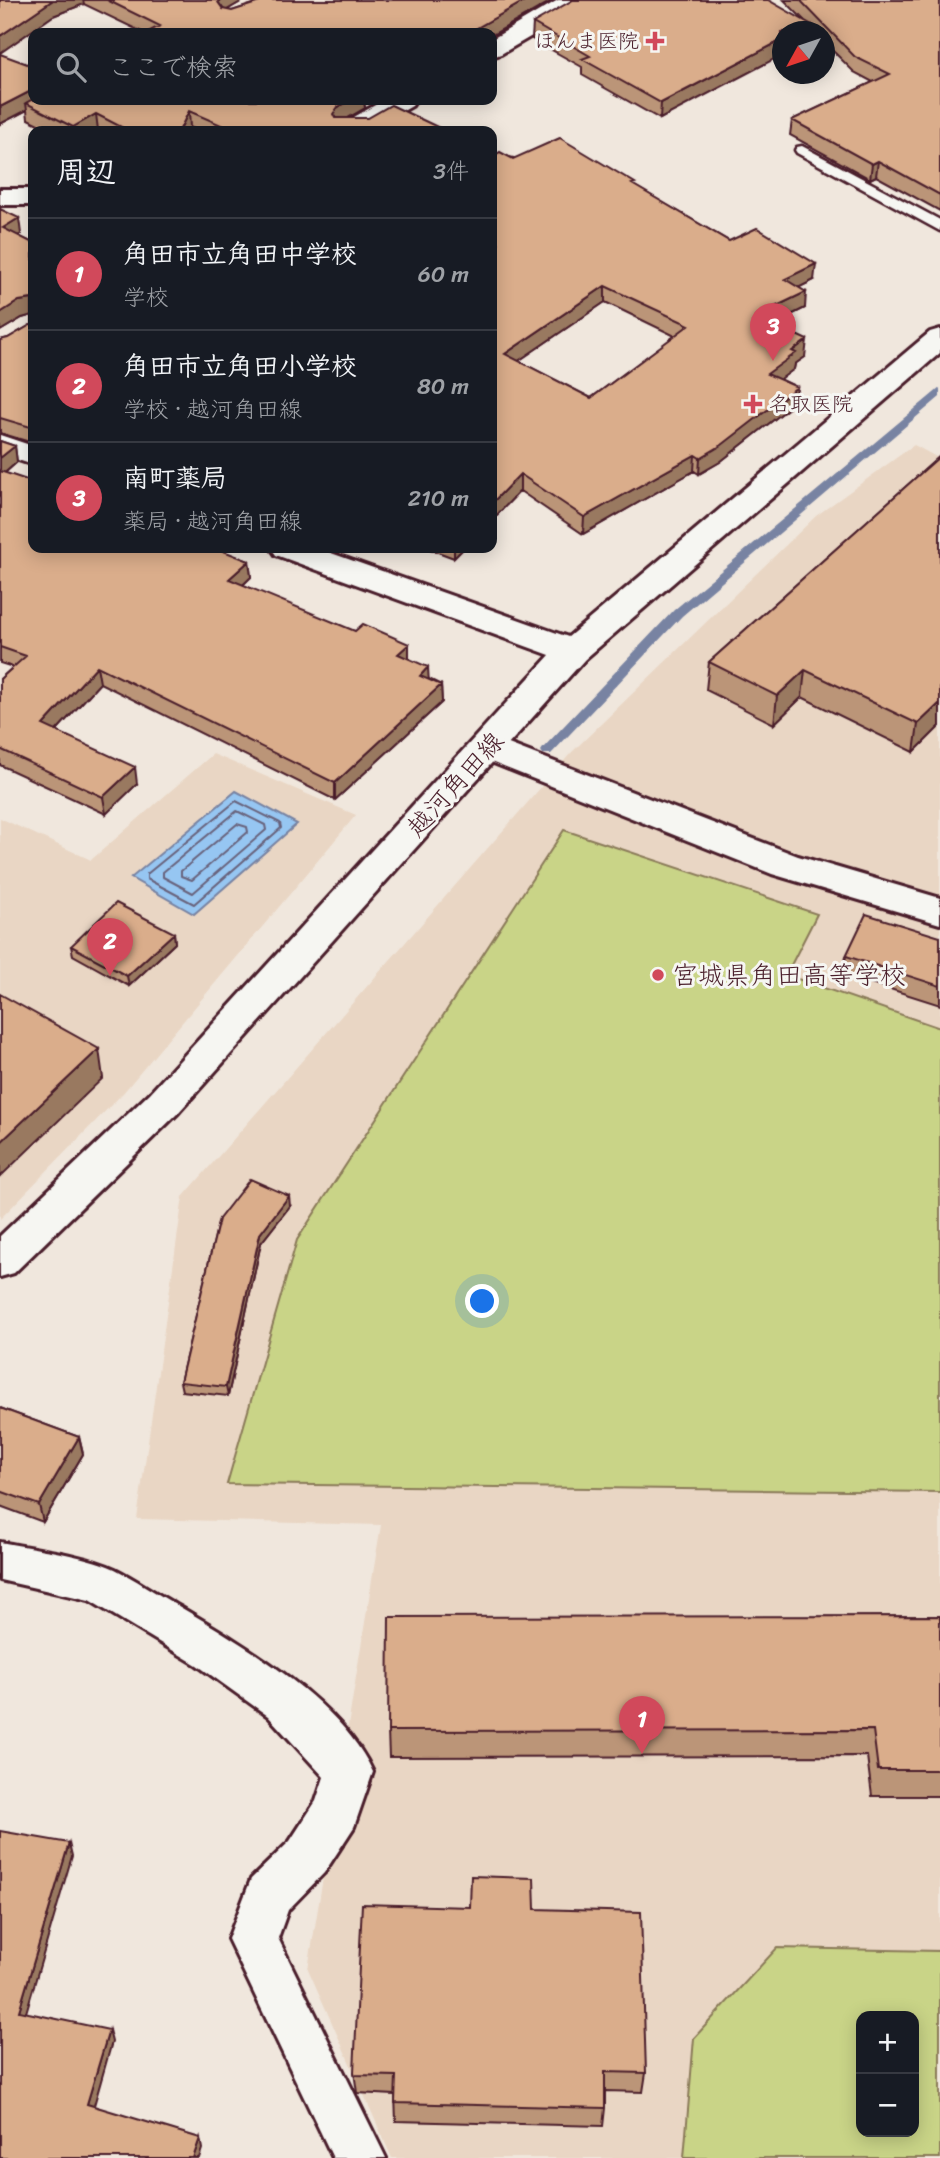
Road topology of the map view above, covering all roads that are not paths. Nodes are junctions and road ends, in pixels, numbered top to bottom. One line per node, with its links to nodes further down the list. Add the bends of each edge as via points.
1 (576, 0): 2 (street)
2 (497, 46)
3 (394, 105): 4 (street)
4 (358, 126)
5 (802, 150): 8 (lane)
6 (0, 197): 7 (street)
7 (28, 197)
8 (940, 226)
9 (940, 338): 13 (street, 越河角田線)
10 (0, 444): 11 (street)
11 (28, 454)
12 (301, 553): 13 (street)
13 (573, 651): 14 (street, 越河角田線)
14 (488, 748): 15 (street, via 785,865); 16 (street, 越河角田線, via 164,1103)
15 (940, 912)
16 (0, 1261)
17 (0, 1560): 18 (street, via 99,1583 213,1651 284,1700 349,1772 337,1811 307,1857 268,1896 253,1939)
18 (360, 2158)

